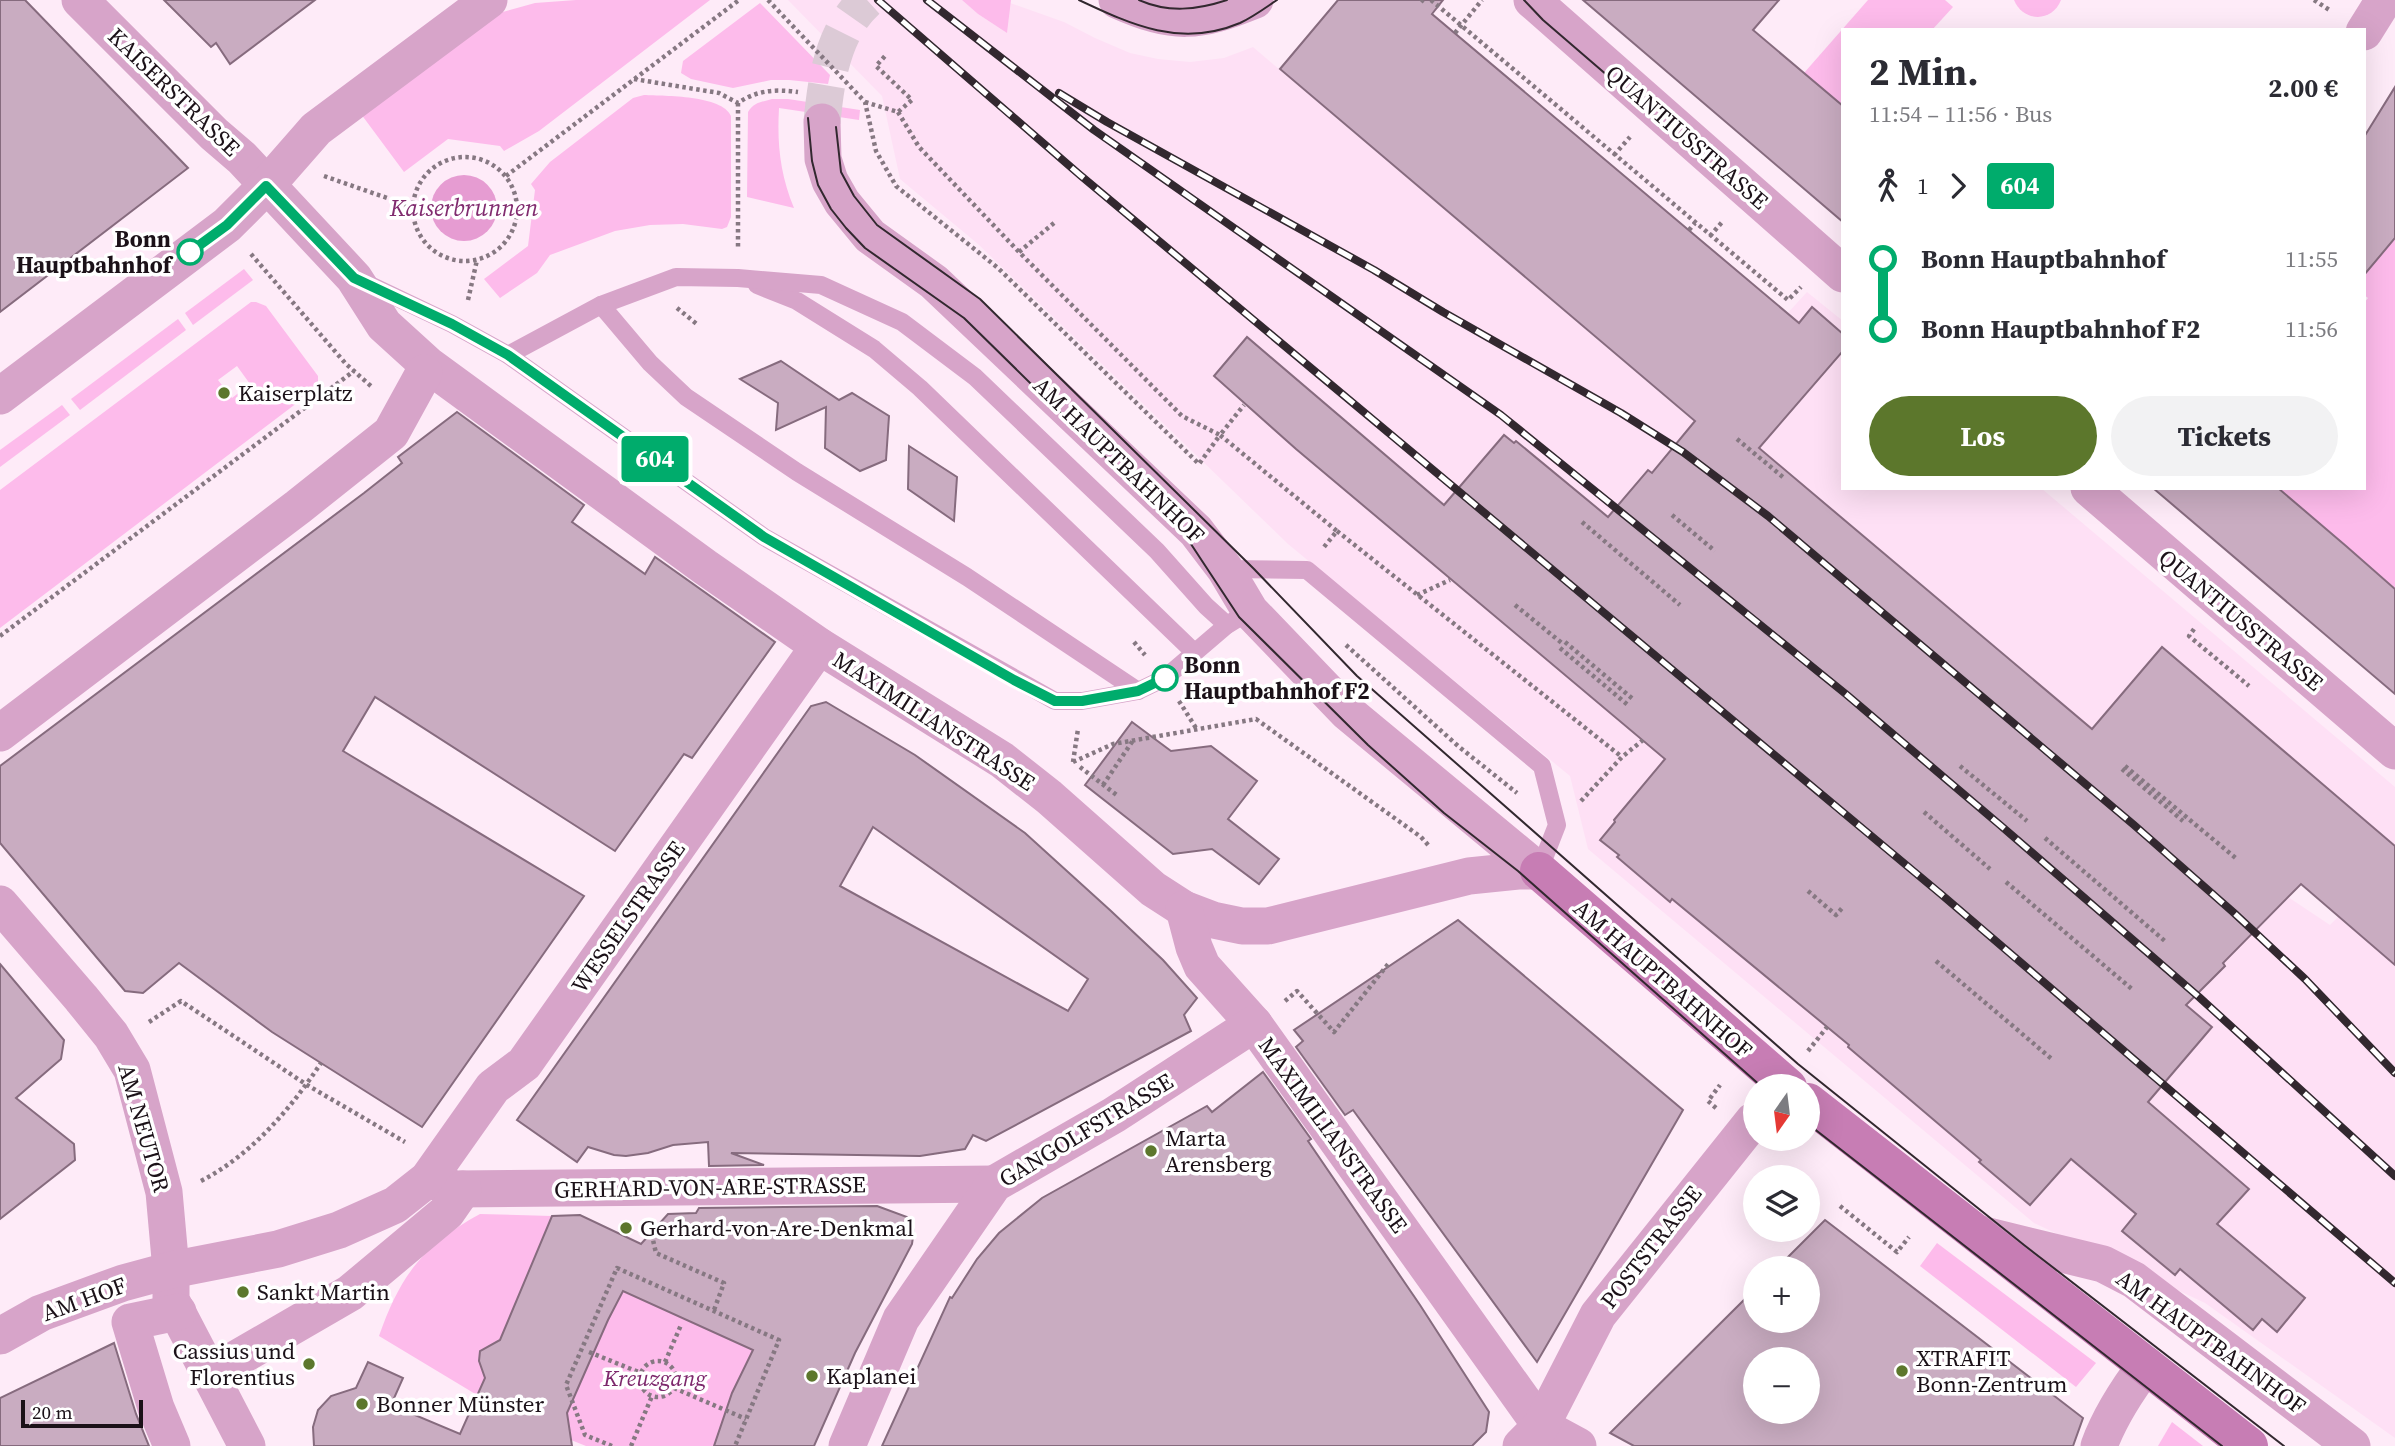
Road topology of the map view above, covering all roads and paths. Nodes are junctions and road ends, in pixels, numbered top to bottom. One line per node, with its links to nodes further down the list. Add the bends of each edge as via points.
1 (80, 0): 26 (street, KAISERSTRASSE)
2 (489, 0): 26 (street, via 316,129)
3 (739, 0): 15 (path)
4 (768, 0): 17 (path)
5 (1117, 0): 6 (street, via 1179,20 1219,14)
6 (1255, 0)
7 (1431, 0): 11 (path)
8 (1482, 0): 11 (path)
9 (1532, 0): 36 (street, QUANTIUSSTRASSE)
10 (2384, 0): 12 (street)
11 (1461, 25): 13 (path); 21 (path)
12 (2366, 29)
13 (1455, 33)
14 (886, 57): 20 (path, via 876,66 912,100)
15 (634, 79): 18 (path, via 719,93); 25 (path)
16 (853, 100): 17 (path)
17 (865, 102): 20 (path); 47 (path, via 876,151 896,186 998,268 1199,464)
18 (738, 103): 19 (path, via 780,89); 38 (path)
19 (813, 108): 55 (street, AM HAUPTBAHNHOF, via 830,181 870,236 934,282 1196,531)
20 (898, 112): 32 (path, via 919,147)
21 (1573, 121): 22 (path); 24 (path)
22 (1567, 128)
23 (1623, 145): 24 (path)
24 (1614, 155): 29 (path)
25 (506, 176): 27 (path, via 475,157 440,162 425,173); 34 (path, via 514,191 515,225 500,247)
26 (266, 186): 27 (path, via 312,172); 37 (street, MAXIMILIANSTRASSE); 44 (street, via 227,225)
27 (413, 207): 34 (path, via 414,223 432,249 461,261)
28 (1054, 223): 32 (path)
29 (1695, 223): 30 (path); 33 (path)
30 (1689, 230)
31 (249, 253): 42 (path)
32 (1019, 253): 47 (path, via 1182,416)
33 (1734, 257): 35 (path); 36 (path, via 1788,300)
34 (477, 260): 39 (path)
35 (1730, 262)
36 (1834, 267)
37 (354, 278): 41 (lane); 64 (street, MAXIMILIANSTRASSE, via 384,325 428,365)
38 (738, 278): 40 (lane, via 676,277); 61 (lane, via 821,285 902,322 975,377 1157,551 1206,606); 65 (lane, via 797,301 874,349)
39 (467, 302)
40 (601, 305): 41 (lane); 68 (lane, via 686,397)
41 (508, 355): 68 (lane, via 764,537 1014,680 1055,701)
42 (354, 371): 46 (path); 62 (path)
43 (424, 373): 46 (street)
44 (0, 396)
45 (1244, 405): 47 (path)
46 (403, 412): 71 (street, via 391,433)
47 (1220, 435): 53 (path)
48 (1737, 439): 49 (path)
49 (1784, 478)
50 (2091, 490): 74 (street, QUANTIUSSTRASSE)
51 (1672, 514): 54 (path)
52 (1582, 522): 60 (path)
53 (1337, 531): 56 (path); 58 (path)
54 (1714, 551)
55 (1225, 569): 56 (lane); 61 (street, AM HAUPTBAHNHOF)
56 (1307, 570): 82 (lane, via 1542,766)
57 (1450, 580): 58 (path)
58 (1417, 595): 75 (path)
59 (1515, 605): 63 (path)
60 (1681, 605)
61 (1238, 618): 65 (lane); 87 (street, AM HAUPTBAHNHOF)
62 (0, 636)
63 (1563, 645): 69 (path); 70 (path)
64 (820, 646): 92 (street, MAXIMILIANSTRASSE, via 1002,760 1153,889); 109 (street, WESSELSTRASSE, via 524,1064 493,1087)
65 (1194, 652): 68 (lane, via 1165,678)
66 (2211, 655): 67 (path)
67 (2249, 686)
68 (1138, 691)
69 (1634, 700)
70 (1629, 706)
71 (0, 733)
72 (1133, 739): 78 (path); 78 (path, via 1073,762); 84 (path, via 1256,719)
73 (1643, 740): 75 (path)
74 (2395, 751)
75 (1622, 757): 82 (path)
76 (1960, 766): 81 (path)
77 (2123, 767): 85 (path)
78 (1103, 785): 79 (path)
79 (1118, 796)
80 (1924, 812): 86 (path)
81 (2028, 821)
82 (1557, 825): 87 (lane)
83 (2045, 838): 93 (path)
84 (1427, 841)
85 (2238, 860)
86 (1990, 869)
87 (1539, 871): 92 (street, via 1469,876 1268,926 1242,926); 104 (street, AM HAUPTBAHNHOF)
88 (2007, 883): 96 (path)
89 (1808, 891): 91 (path, via 1836,915)
90 (0, 904): 117 (street, AM NEUTOR, via 81,998 116,1023 164,1192)
91 (1843, 907)
92 (1184, 909): 99 (street, MAXIMILIANSTRASSE, via 1202,966)
93 (2166, 942)
94 (1936, 961): 102 (path)
95 (1389, 963): 97 (path, via 1334,1032)
96 (2133, 990)
97 (1318, 1014)
98 (159, 1016): 105 (path, via 181,1001)
99 (1254, 1024): 111 (street, GANGOLFSTRASSE, via 1114,1115); 132 (street, MAXIMILIANSTRASSE)
100 (1827, 1027): 101 (path)
101 (1811, 1048)
102 (2053, 1060)
103 (321, 1063): 105 (path)
104 (1773, 1074)
105 (307, 1085): 108 (path); 110 (path, via 257,1142 226,1168)
106 (1820, 1111): 114 (street, AM HAUPTBAHNHOF)
107 (1743, 1144): 124 (street, POSTSTRASSE, via 1598,1315)
108 (411, 1146)
109 (428, 1179): 112 (street, GERHARD-VON-ARE-STRASSE); 117 (street, WESSELSTRASSE, via 395,1205 339,1230 278,1249)
110 (198, 1182)
111 (994, 1184): 112 (street, GERHARD-VON-ARE-STRASSE); 138 (street, GANGOLFSTRASSE, via 901,1320)
112 (463, 1189): 128 (street, via 447,1212 350,1293)
113 (1840, 1206): 115 (path, via 1897,1252)
114 (1980, 1234): 126 (street, AM HAUPTBAHNHOF); 142 (street, AM HAUPTBAHNHOF, via 2103,1264 2134,1280)
115 (1909, 1237)
116 (673, 1261): 118 (path, via 724,1283)
117 (171, 1270): 119 (street, AM NEUTOR, via 171,1300); 122 (street, AM HOF, via 41,1313)
118 (714, 1310): 131 (path, via 779,1340); 135 (path, via 617,1268 566,1385 585,1435)
119 (178, 1312): 128 (street, AM NEUTOR); 133 (street, via 131,1322 156,1409)
120 (1624, 1324): 124 (street, POSTSTRASSE)
121 (681, 1325): 125 (path)
122 (0, 1336)
123 (589, 1352): 127 (path)
124 (1576, 1355): 132 (street, POSTSTRASSE)
125 (664, 1362): 127 (path, via 648,1364); 129 (path, via 674,1370)
126 (2146, 1364): 140 (street, via 2109,1421); 141 (street, AM HAUPTBAHNHOF)
127 (641, 1373): 130 (path, via 643,1390)
128 (210, 1374): 134 (street, AM NEUTOR)
129 (674, 1388): 130 (path, via 665,1396); 131 (path)
130 (652, 1396): 136 (path)
131 (746, 1419): 137 (path)
132 (1531, 1436): 139 (street, MAXIMILIANSTRASSE)
133 (172, 1446)
134 (247, 1446)
135 (612, 1446)
136 (631, 1446)
137 (735, 1446)
138 (847, 1446)
139 (1578, 1446)
140 (2099, 1446)
141 (2249, 1446)
142 (2352, 1446)

